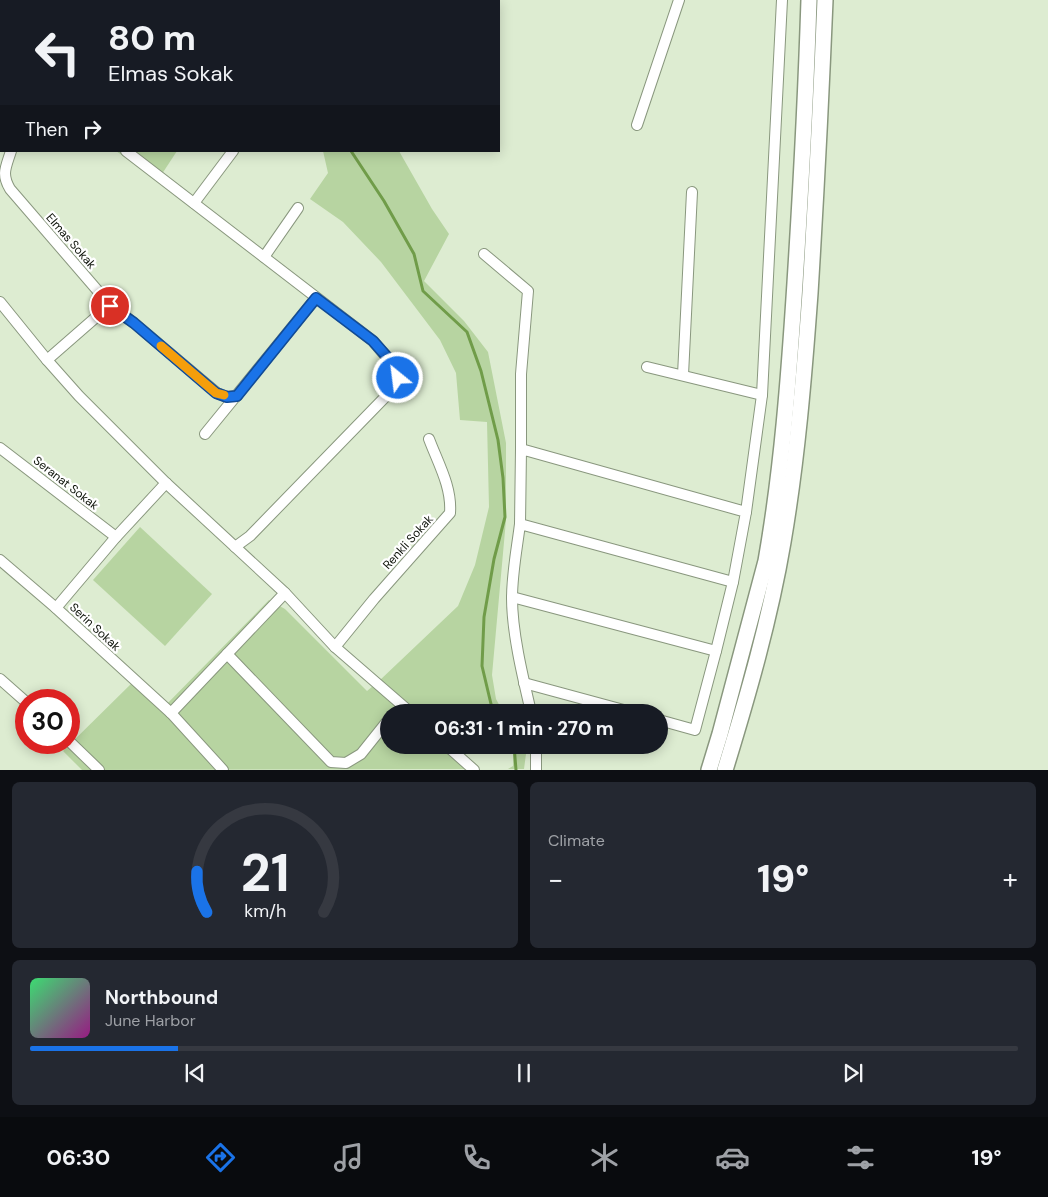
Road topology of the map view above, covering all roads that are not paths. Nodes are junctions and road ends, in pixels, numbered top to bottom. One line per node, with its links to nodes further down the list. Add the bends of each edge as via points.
1 (679, 0): 5 (street)
2 (782, 0): 20 (street)
3 (809, 0): 32 (highway, via 793,320)
4 (825, 0): 58 (highway, via 820,139 805,363 791,489 770,606)
5 (637, 125)
6 (11, 152): 16 (street, Elmas Sokak, via 5,172 10,189)
7 (127, 152): 10 (street)
8 (232, 152): 10 (street)
9 (692, 192): 19 (street)
10 (194, 203): 13 (street)
11 (298, 208): 13 (street)
12 (484, 254): 25 (street, via 528,291 521,374)
13 (264, 258): 14 (street)
14 (316, 298): 21 (street); 30 (street, via 373,341 396,367 398,378 391,391 250,536)
15 (0, 301): 17 (street)
16 (110, 306): 17 (street); 21 (street, Elmas Sokak, via 216,393)
17 (47, 360): 26 (street)
18 (647, 366): 19 (street)
19 (683, 375): 20 (street)
20 (762, 395): 27 (street)
21 (237, 396): 22 (street)
22 (205, 434)
23 (429, 439): 37 (street, Renkli Sokak, via 447,483 450,513)
24 (0, 448): 29 (street, Seranat Sokak)
25 (521, 449): 27 (street); 28 (street)
26 (166, 483): 29 (street); 30 (street)
27 (746, 512): 33 (street)
28 (520, 524): 33 (street); 35 (street)
29 (116, 537): 36 (street)
30 (235, 546): 34 (street)
31 (0, 560): 36 (street, Serin Sokak)
32 (766, 562): 56 (highway); 57 (highway)
33 (733, 582): 38 (street)
34 (285, 593): 37 (street); 39 (street)
35 (512, 597): 38 (street); 41 (street)
36 (56, 608): 46 (street, Serin Sokak)
37 (335, 647): 43 (street)
38 (716, 652): 47 (street, via 695,730)
39 (227, 654): 46 (street); 48 (street, via 331,762 346,764 361,754)
40 (0, 678): 42 (street)
41 (524, 683): 44 (street); 45 (street)
42 (15, 692)
43 (394, 704)
44 (529, 704)
45 (601, 704)
46 (171, 714): 53 (street, Serin Sokak)
47 (668, 722)
48 (380, 731)
49 (80, 752): 52 (street)
50 (456, 754): 54 (street)
51 (536, 754): 55 (street)
52 (99, 770)
53 (224, 770)
54 (474, 770)
55 (536, 770)
56 (700, 770)
57 (709, 770)
58 (725, 770)

